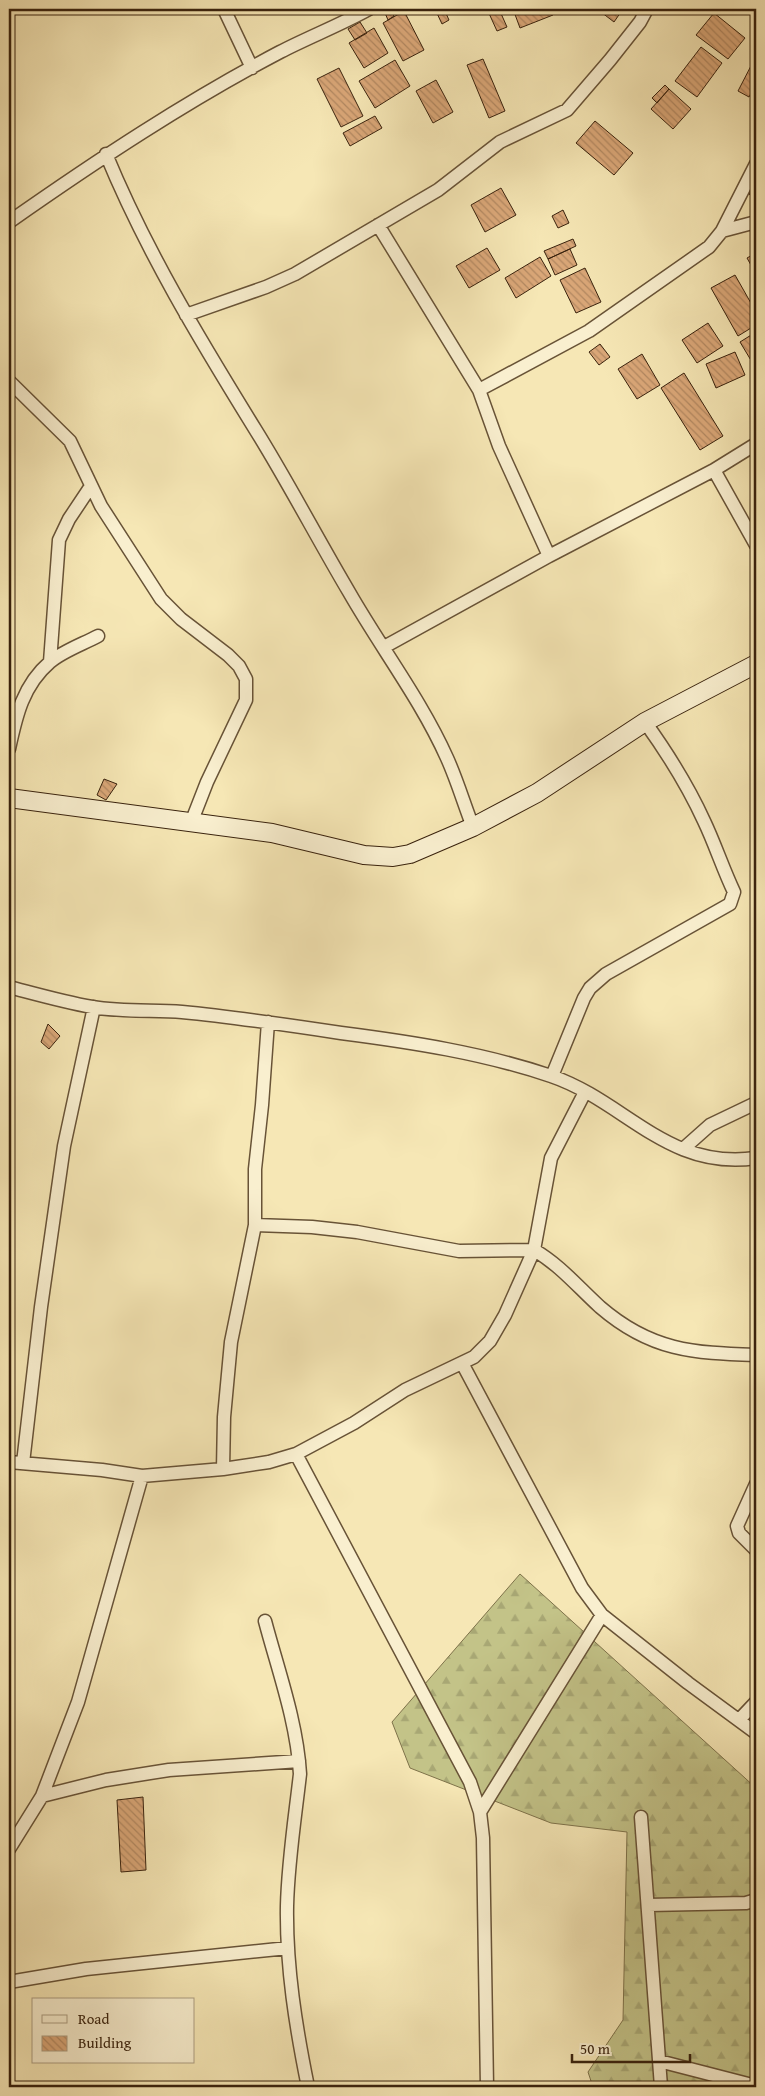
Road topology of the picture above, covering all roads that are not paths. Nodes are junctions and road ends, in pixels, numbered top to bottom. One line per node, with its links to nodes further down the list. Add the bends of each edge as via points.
1 (224, 9): 4 (street)
2 (369, 9): 4 (street)
3 (647, 9): 9 (street, via 610,60 567,110 500,142 438,190)
4 (252, 68): 5 (street)
5 (106, 154): 7 (street); 11 (street, via 126,203)
6 (756, 164): 10 (street)
7 (9, 222)
8 (756, 222): 10 (street)
9 (378, 225): 11 (street, via 295,274); 13 (street)
10 (722, 232): 13 (street, via 709,247 589,332)
11 (186, 315): 20 (street)
12 (9, 381): 16 (street, via 70,441)
13 (479, 390): 18 (street)
14 (756, 444): 15 (street)
15 (714, 470): 17 (street); 18 (street)
16 (91, 486): 21 (street, via 59,540); 26 (street, via 161,599 181,619 228,655 246,679 246,700)
17 (756, 544)
18 (549, 556): 20 (street)
19 (98, 636): 21 (street)
20 (384, 647): 27 (street, via 448,759)
21 (50, 662): 24 (street, via 28,686 16,714)
22 (756, 664): 23 (street)
23 (645, 722): 27 (street, via 537,793); 31 (street, via 675,764 705,822 734,898 730,904 606,974 590,988)
24 (9, 749)
25 (9, 798): 26 (street)
26 (191, 823): 27 (street, via 272,833 385,857 410,854)
27 (472, 827)
28 (9, 987): 29 (street)
29 (94, 1007): 30 (street, via 182,1012); 42 (street, via 64,1146 41,1306)
30 (268, 1022): 31 (street, via 436,1046); 36 (street, via 255,1168)
31 (552, 1076): 32 (street)
32 (585, 1092): 34 (street, via 644,1130); 37 (street, via 551,1158)
33 (756, 1103): 34 (street, via 710,1125)
34 (683, 1149): 35 (street, via 734,1161)
35 (756, 1158)
36 (255, 1225): 37 (street, via 357,1232 459,1251); 43 (street, via 231,1342)
37 (534, 1250): 38 (street, via 558,1265 601,1308 650,1340 688,1352); 39 (street, via 490,1341 474,1357)
38 (756, 1355)
39 (462, 1363): 40 (street, via 405,1390 354,1423); 47 (street, via 582,1588)
40 (296, 1454): 43 (street); 54 (street, via 470,1782)
41 (9, 1462): 42 (street)
42 (24, 1463): 44 (street)
43 (223, 1469): 44 (street)
44 (142, 1476): 53 (street, via 78,1702)
45 (756, 1484): 46 (street, via 737,1526 739,1533)
46 (756, 1550)
47 (602, 1615): 50 (street); 54 (street)
48 (265, 1621): 52 (street)
49 (756, 1702): 50 (street)
50 (739, 1720): 51 (street)
51 (756, 1733)
52 (299, 1761): 53 (street, via 169,1770 106,1780); 59 (street, via 290,1856)
53 (42, 1796): 56 (street)
54 (480, 1812): 64 (street, via 484,1838)
55 (641, 1817): 58 (street)
56 (9, 1850)
57 (756, 1900): 58 (street)
58 (648, 1906): 61 (street)
59 (288, 1948): 60 (street, via 86,1969); 63 (street, via 299,2043)
60 (9, 1982)
61 (659, 2061): 62 (street); 65 (street)
62 (756, 2086)
63 (308, 2087)
64 (488, 2087)
65 (661, 2087)

